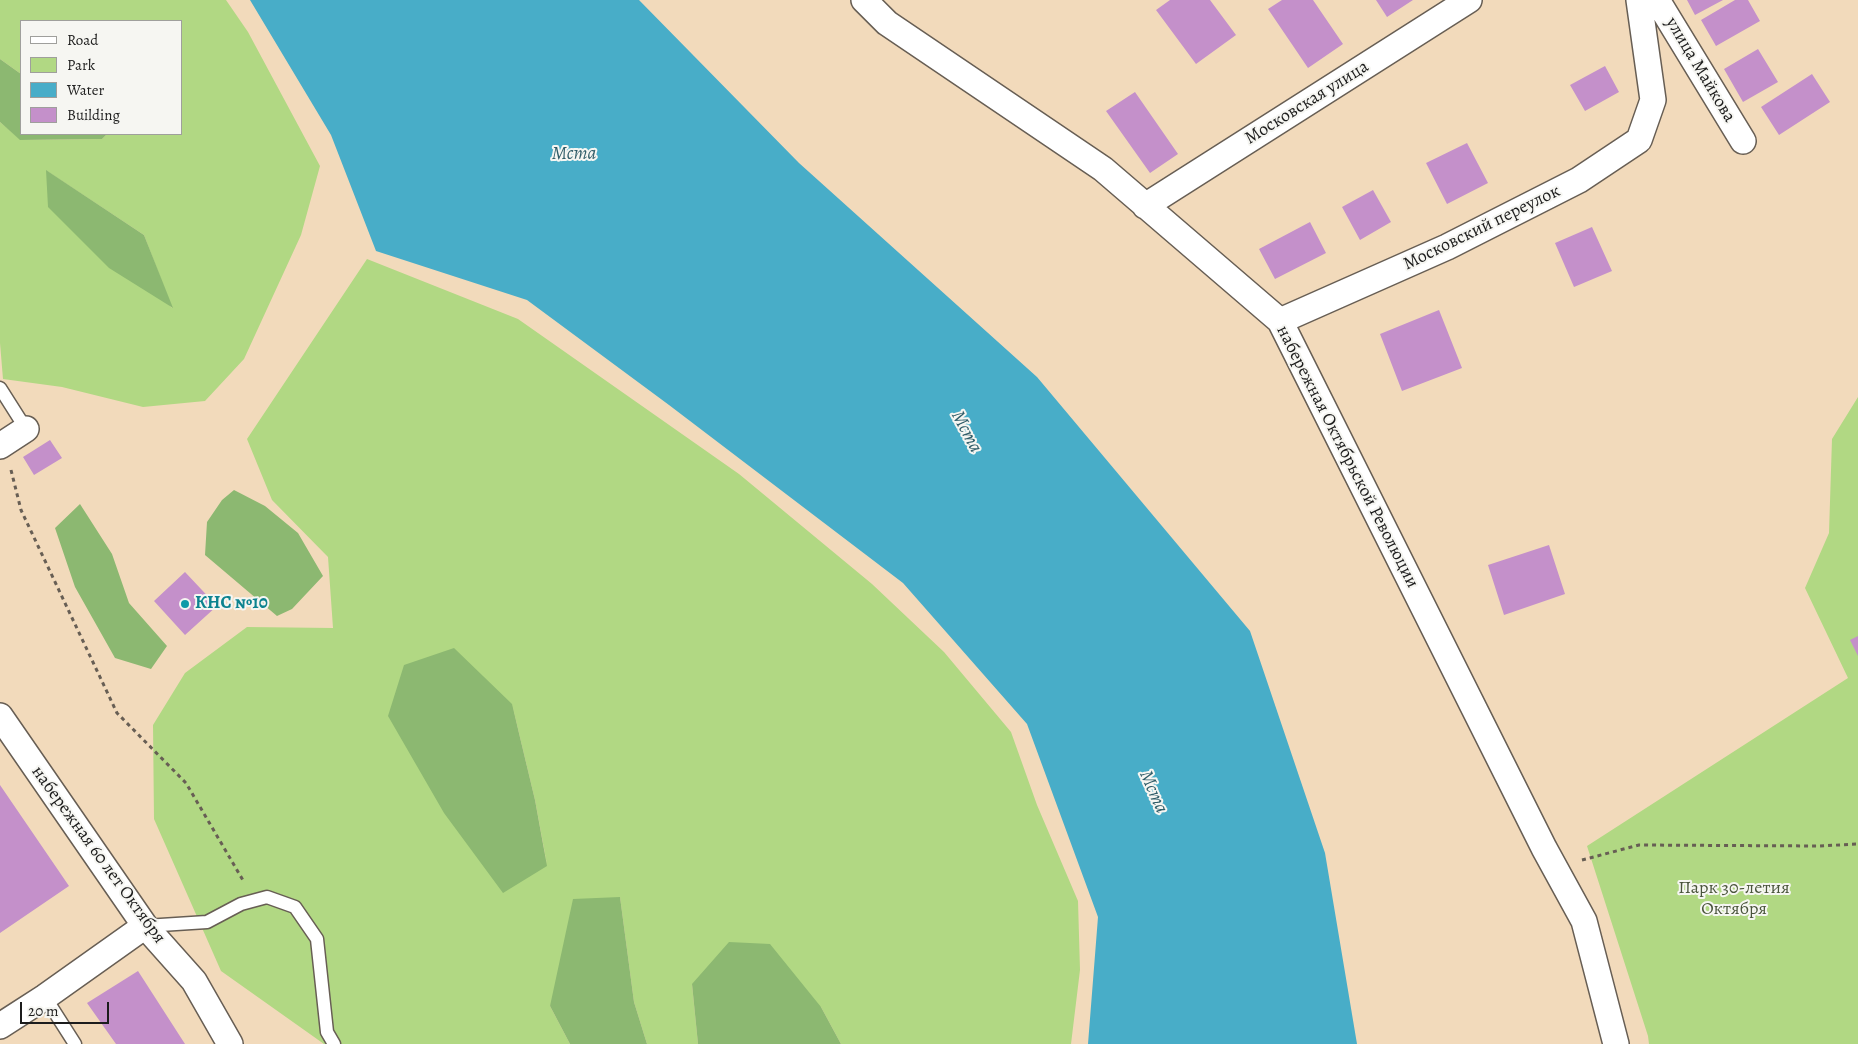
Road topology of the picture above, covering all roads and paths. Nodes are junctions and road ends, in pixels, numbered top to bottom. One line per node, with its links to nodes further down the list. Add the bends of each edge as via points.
1 (864, 0): 7 (street, набережная Октябрьской Революции, via 887,23 1103,169)
2 (1469, 0): 7 (street, Московская улица)
3 (1639, 0): 5 (street, улица Майкова)
4 (1657, 0): 6 (street, улица Майкова)
5 (1653, 100): 8 (street, Московский переулок, via 1638,140 1580,180 1447,247)
6 (1743, 141)
7 (1145, 206): 8 (street, набережная Октябрьской Революции)
8 (1280, 321): 14 (street, набережная Октябрьской Революции)
9 (0, 388): 10 (lane)
10 (26, 429): 11 (street)
11 (2, 444): 15 (path, via 21,510 117,713 186,783)
12 (0, 716): 16 (street, набережная 60 лет Октября)
13 (1858, 844): 14 (path, via 1639,844)
14 (1556, 870): 22 (street, набережная Октябрьской Революции, via 1584,921)
15 (256, 900): 16 (lane, via 207,922); 21 (lane, via 267,897 295,906 317,939 327,1032)
16 (145, 926): 17 (street); 20 (street, набережная 60 лет Октября, via 194,981)
17 (45, 997): 18 (street); 19 (lane)
18 (0, 1026)
19 (75, 1044)
20 (230, 1044)
21 (334, 1044)
22 (1616, 1044)

